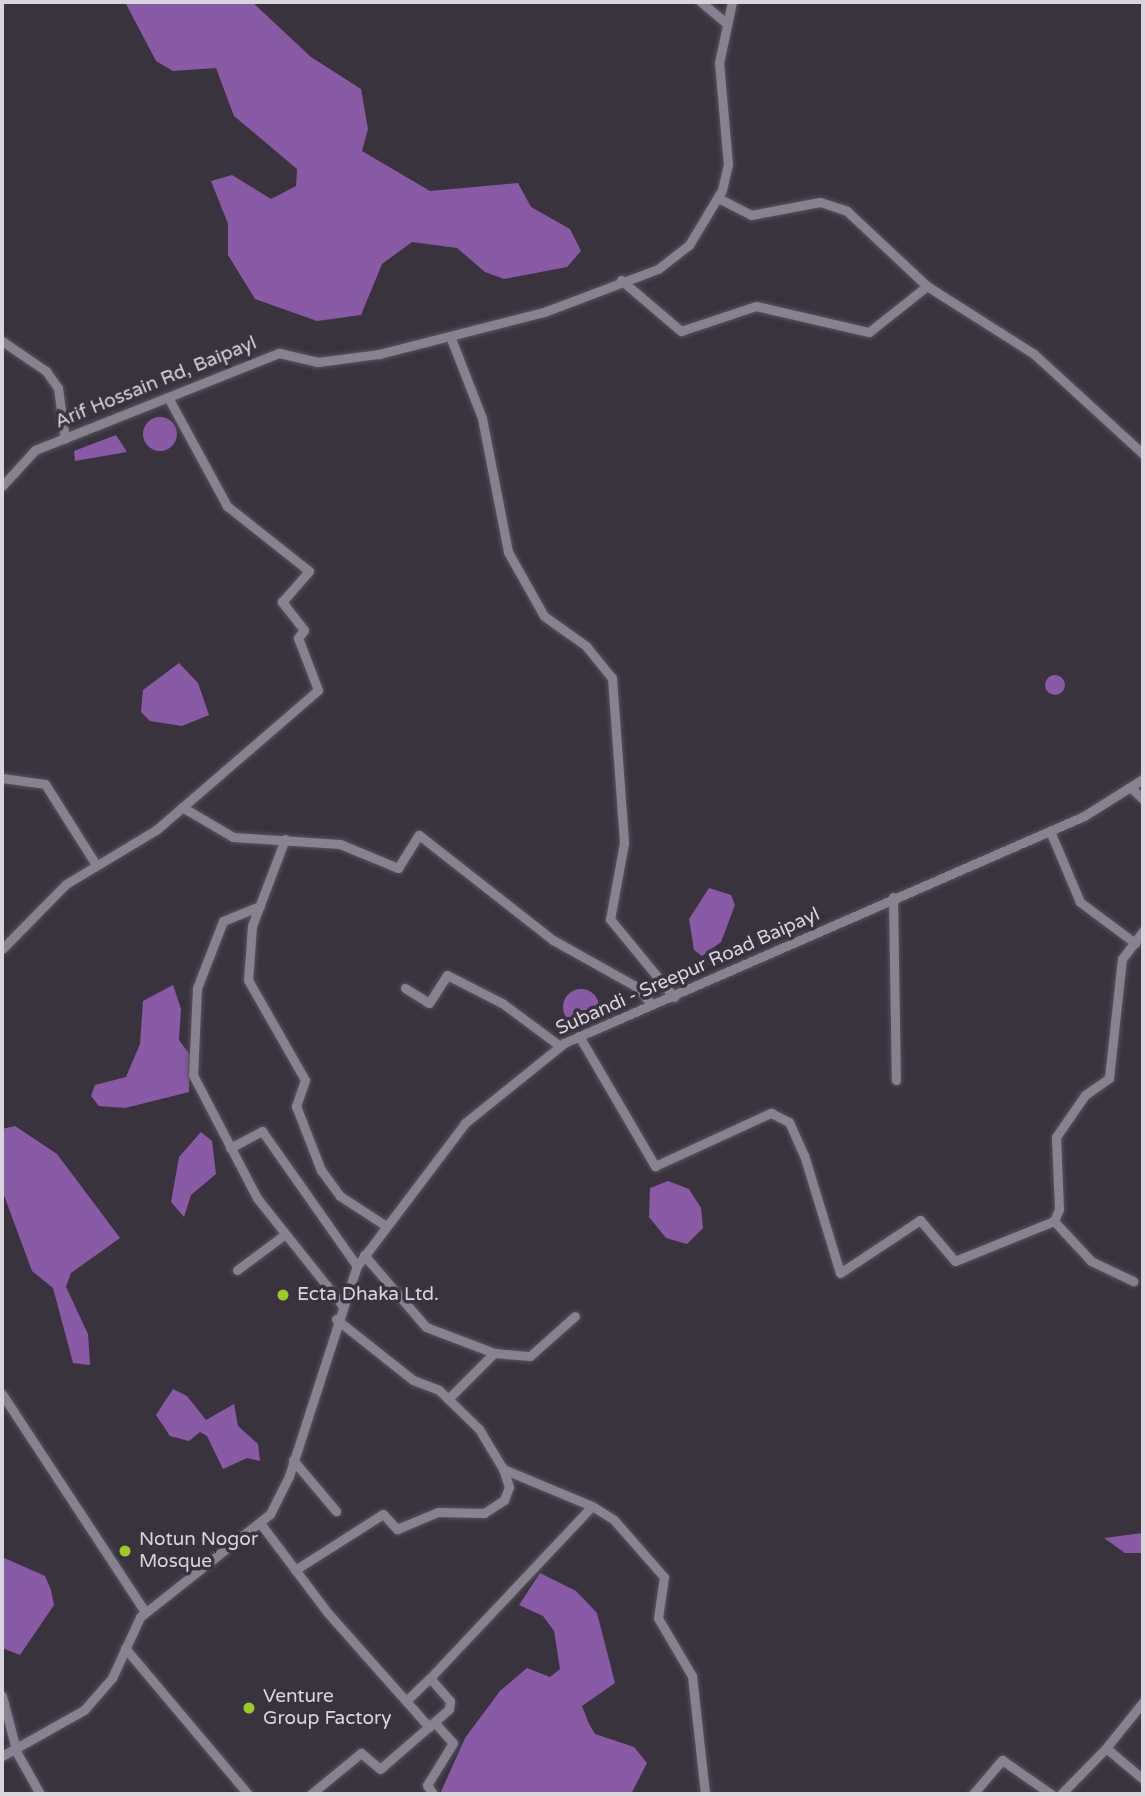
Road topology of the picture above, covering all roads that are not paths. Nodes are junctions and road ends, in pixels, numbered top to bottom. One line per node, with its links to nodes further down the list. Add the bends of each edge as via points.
1 (701, 2): 3 (street)
2 (732, 2): 3 (street)
3 (725, 22): 4 (street, Arif Hossain Rd, Baipayl, via 719,63 729,165)
4 (718, 198): 5 (street, Arif Hossain Rd, Baipayl, via 689,246 657,269); 6 (street, via 751,215 820,202 847,211)
5 (621, 280): 6 (street, via 681,331 756,306 869,332); 7 (street, Arif Hossain Rd, Baipayl, via 544,312)
6 (927, 286): 11 (street, via 1034,354)
7 (450, 336): 9 (street, Arif Hossain Rd, Baipayl, via 318,362 279,353); 27 (street, via 482,418 508,552 538,608 593,652 612,678 624,842 610,919)
8 (2, 341): 10 (street, via 46,371 58,388)
9 (169, 399): 10 (street, Arif Hossain Rd, Baipayl); 17 (street, via 226,506 309,571 282,602 304,630 298,638 320,683)
10 (65, 439): 12 (street, Arif Hossain Rd, Baipayl, via 35,450)
11 (1143, 452)
12 (2, 486)
13 (2, 778): 20 (street, via 45,784)
14 (1143, 779): 15 (street, Subandi - Sreepur Road Baipayl)
15 (1130, 787): 16 (street); 18 (street, Subandi - Sreepur Road Baipayl)
16 (1143, 799)
17 (181, 807): 19 (street, via 233,837); 20 (street)
18 (1050, 831): 21 (street, Subandi - Sreepur Road Baipayl); 24 (street, via 1080,902)
19 (285, 839): 22 (street); 28 (street, via 340,844 398,868 419,835 553,940 637,987)
20 (95, 863): 25 (street)
21 (892, 897): 27 (street, Subandi - Sreepur Road Baipayl); 31 (street)
22 (260, 906): 32 (street, via 223,921 197,988 193,1075); 34 (street, via 248,980 304,1080 296,1106 301,1122 340,1196)
23 (1143, 931): 24 (street)
24 (1135, 943): 33 (street, via 1122,958 1109,1078 1085,1095 1056,1137 1059,1209)
25 (2, 949)
26 (405, 988): 30 (street, via 429,1003 447,975 502,1003)
27 (674, 997): 28 (street, Subandi - Sreepur Road Baipayl)
28 (652, 1006): 29 (street, Subandi - Sreepur Road Baipayl)
29 (579, 1036): 30 (street, Subandi - Sreepur Road Baipayl); 33 (street, via 655,1166 763,1114 789,1122 840,1273 920,1220 955,1261)
30 (560, 1046): 34 (street, Subandi - Sreepur Road Baipayl, via 466,1123)
31 (896, 1080)
32 (230, 1148): 35 (street); 37 (street, via 262,1131)
33 (1054, 1220): 39 (street, via 1091,1261)
34 (383, 1224): 36 (street, Subandi - Sreepur Road Baipayl)
35 (284, 1234): 38 (street); 40 (street)
36 (364, 1255): 37 (street, Subandi - Sreepur Road Baipayl); 43 (street, via 426,1327)
37 (357, 1266): 40 (street, Subandi - Sreepur Road Baipayl)
38 (237, 1270)
39 (1133, 1281)
40 (343, 1306): 42 (street, Subandi - Sreepur Road Baipayl)
41 (575, 1316): 43 (street, via 530,1356)
42 (336, 1319): 45 (street, via 413,1380); 46 (street, Subandi - Sreepur Road Baipayl)
43 (494, 1353): 45 (street)
44 (2, 1394): 52 (street)
45 (448, 1399): 47 (street, via 479,1429)
46 (293, 1460): 49 (street); 50 (street, Subandi - Sreepur Road Baipayl, via 270,1514)
47 (503, 1469): 48 (street); 51 (street, via 509,1487 504,1500 484,1513 438,1512 397,1529 383,1514)
48 (592, 1506): 54 (street); 67 (street, via 614,1520 664,1577 658,1618 692,1676)
49 (336, 1511)
50 (260, 1523): 51 (street); 52 (street, Subandi - Sreepur Road Baipayl)
51 (295, 1570): 56 (street)
52 (145, 1612): 53 (street, Subandi - Sreepur Road Baipayl)
53 (125, 1647): 60 (street, Subandi - Sreepur Road Baipayl, via 112,1678 84,1710); 64 (street)
54 (430, 1678): 56 (street); 58 (street, via 451,1705)
55 (2, 1696): 60 (street)
56 (406, 1701): 58 (street)
57 (1143, 1702): 59 (street)
58 (432, 1725): 65 (street, via 380,1769 360,1753); 66 (street, via 453,1743 427,1785)
59 (1106, 1748): 62 (street); 70 (street)
60 (17, 1753): 61 (street, Subandi - Sreepur Road Baipayl); 63 (street)
61 (2, 1756)
62 (1143, 1779)
63 (40, 1794)
64 (248, 1794)
65 (311, 1794)
66 (433, 1794)
67 (705, 1794)
68 (973, 1794): 69 (street, via 1003,1760)
69 (1051, 1794)
70 (1061, 1794)

